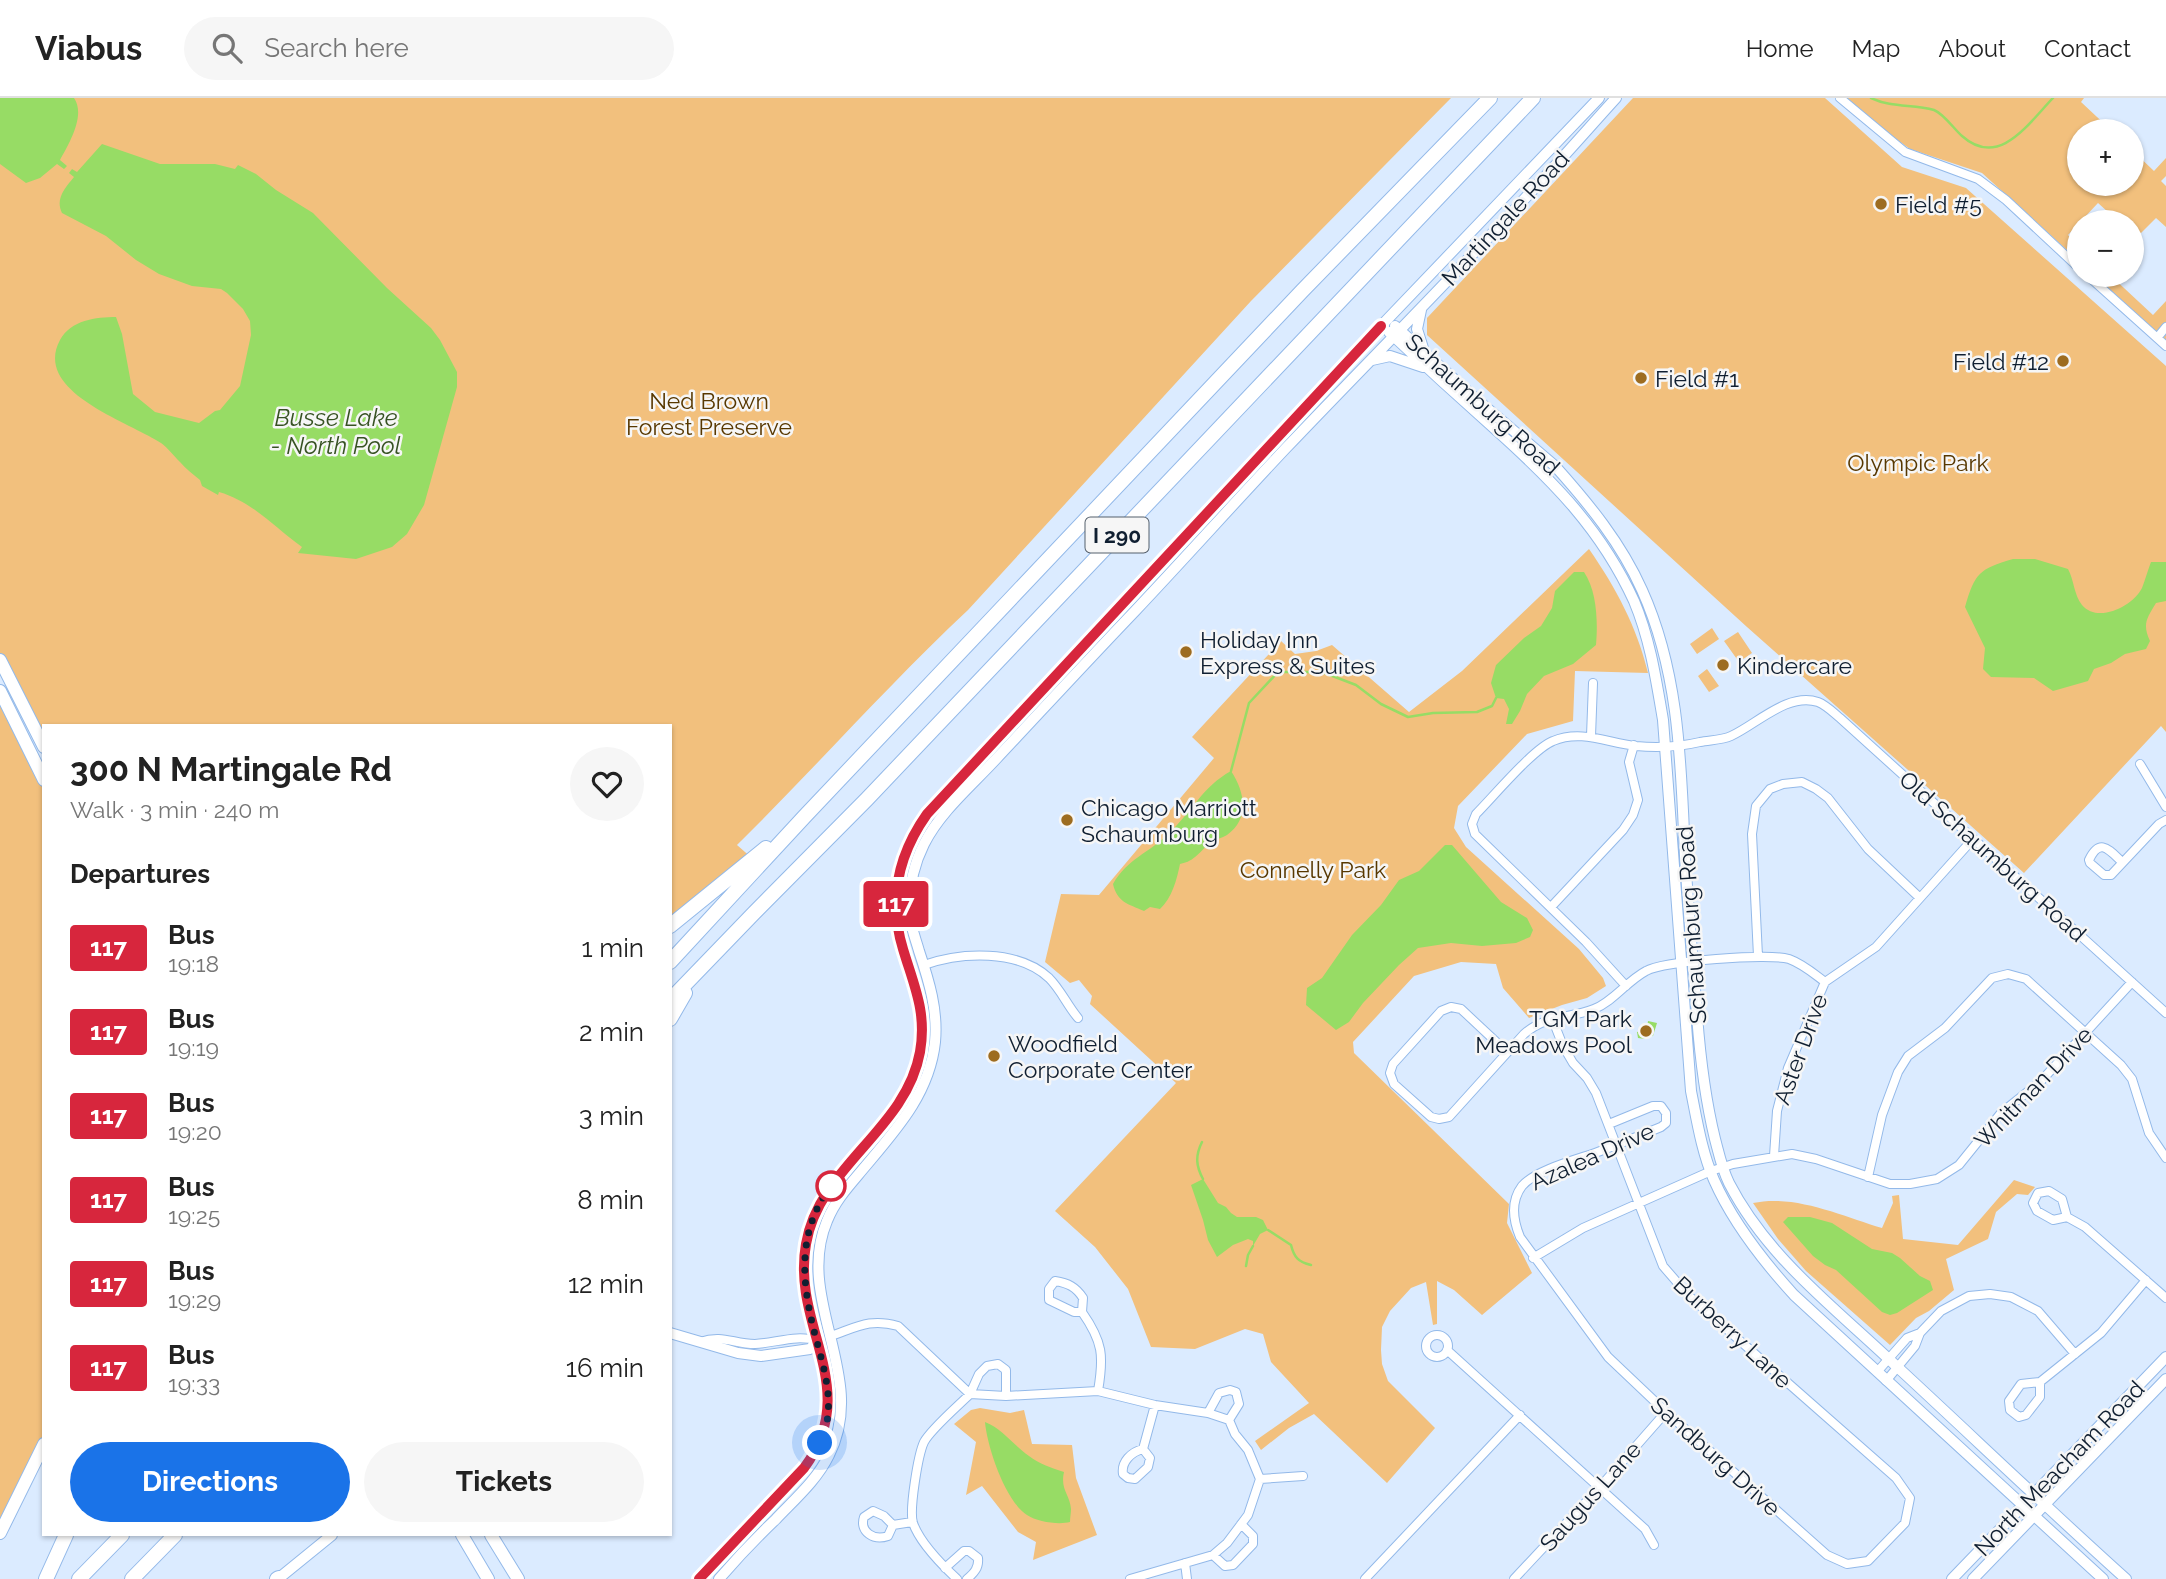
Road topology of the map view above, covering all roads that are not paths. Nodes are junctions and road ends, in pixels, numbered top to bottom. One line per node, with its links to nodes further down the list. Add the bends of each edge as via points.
1 (1490, 98): 28 (highway, I 290)
2 (1533, 98): 40 (highway, I 290, via 867,799)
3 (1599, 98): 9 (street, Martingale Road)
4 (1616, 98): 8 (street, Martingale Road)
5 (1840, 98): 6 (street, via 1905,152 1978,180)
6 (2067, 257)
7 (2100, 287): 12 (street)
8 (1421, 307): 11 (street, Martingale Road); 14 (street, via 1416,329)
9 (1385, 322): 11 (street, Schaumburg Road); 65 (street, Martingale Road, via 946,793 907,846 896,900 899,933 922,1011 920,1051 903,1098 827,1191 809,1229 804,1273)
10 (2166, 327): 12 (street)
11 (1396, 333): 14 (street, Schaumburg Road); 15 (street, Martingale Road); 16 (street, Schaumburg Road)
12 (2157, 338): 13 (street)
13 (2166, 346)
14 (1425, 354): 22 (street, Schaumburg Road, via 1555,466 1622,551 1659,635)
15 (1369, 361): 16 (street, via 1390,356); 39 (street, Martingale Road, via 935,825 910,886 909,914)
16 (1431, 370): 24 (street, Schaumburg Road, via 1547,477 1613,560 1651,653)
17 (0, 660): 21 (main road)
18 (1593, 683): 20 (street)
19 (0, 691): 26 (main road)
20 (1591, 736): 23 (street); 33 (street, via 1570,735 1550,741 1476,814 1472,824 1475,834)
21 (42, 743)
22 (1680, 745): 24 (street); 30 (street, Old Schaumburg Road, via 1728,737 1780,706 1818,702); 37 (street, Schaumburg Road)
23 (1634, 746): 24 (street); 33 (street, via 1629,762 1638,800 1633,815)
24 (1665, 747): 38 (street, Schaumburg Road)
25 (2140, 764): 27 (street)
26 (42, 776)
27 (2166, 807)
28 (805, 816): 34 (highway); 36 (highway, I 290)
29 (2166, 820): 31 (street)
30 (1973, 839): 32 (street, Aster Drive); 42 (street, Old Schaumburg Road)
31 (2122, 862)
32 (1920, 898): 35 (street, via 1868,849 1828,798 1802,782 1783,784 1770,789 1756,806 1752,834); 41 (street, Aster Drive, via 1876,947)
33 (1551, 907): 43 (street)
34 (672, 924)
35 (1758, 956): 37 (street); 41 (street, via 1787,958)
36 (672, 960)
37 (1693, 962): 38 (street); 55 (street, Schaumburg Road, via 1704,1088)
38 (1680, 963): 43 (street, via 1647,970); 55 (street, Schaumburg Road, via 1690,1091 1697,1122)
39 (924, 965): 47 (street, via 975,954 1032,966 1051,980); 64 (street, Martingale Road, via 936,1026 923,1088 902,1122 837,1201 821,1241 817,1276)
40 (698, 969): 44 (highway, I 290); 46 (highway)
41 (1825, 982): 53 (street, Aster Drive, via 1788,1068 1777,1111)
42 (2132, 982): 45 (street, Old Schaumburg Road); 49 (street, Whitman Drive)
43 (1626, 986): 48 (street, via 1592,1010)
44 (672, 998)
45 (2166, 1013)
46 (672, 1015)
47 (1078, 1018)
48 (1552, 1018): 50 (street, via 1535,1024); 51 (street, Burberry Lane, via 1573,1063 1597,1093)
49 (2085, 1034): 54 (street, via 2132,1079 2149,1133); 56 (street, Whitman Drive, via 2001,1113 1959,1165 1937,1179 1910,1184); 56 (street, via 2026,979 2008,974 1992,978 1945,1028 1908,1056 1898,1072 1882,1115)
50 (1507, 1052): 50 (street, via 1449,1117 1439,1119 1394,1084 1390,1073 1441,1011 1451,1007 1461,1009)
51 (1609, 1124): 52 (street, Burberry Lane); 52 (street, Azalea Drive, via 1653,1106 1661,1106 1666,1113 1661,1127)
52 (1618, 1145): 57 (street, Burberry Lane); 59 (street, Azalea Drive, via 1542,1173 1522,1186 1514,1223)
53 (1774, 1156): 55 (street, Whitman Drive); 56 (street, Whitman Drive, via 1816,1159)
54 (2166, 1158)
55 (1717, 1169): 57 (street, Whitman Drive); 69 (street, Schaumburg Road, via 1775,1251); 70 (street, Schaumburg Road, via 1714,1180 1768,1266)
56 (1868, 1177)
57 (1639, 1203): 59 (street, Whitman Drive, via 1583,1228); 88 (street, Burberry Lane, via 1663,1266 1689,1296 1896,1478)
58 (2067, 1217): 60 (street)
59 (1533, 1258): 78 (street, Sandburg Drive, via 1608,1357)
60 (2146, 1280): 61 (street); 67 (street, via 2101,1333)
61 (2166, 1298)
62 (1082, 1312): 62 (street, via 1049,1300 1055,1281 1078,1290); 74 (street, via 1102,1358)
63 (672, 1335): 65 (street, via 761,1356 810,1349)
64 (831, 1336): 65 (street); 75 (street, via 869,1323 898,1326); 115 (street, Martingale Road, via 842,1392 841,1423 832,1451 807,1487)
65 (817, 1341): 114 (street, Martingale Road, via 829,1397 824,1434 814,1455)
66 (1447, 1350): 80 (street)
67 (2075, 1354): 69 (street, via 2038,1311 2011,1297 1990,1294 1969,1296 1941,1311 1920,1333 1915,1346); 73 (street)
68 (2166, 1357): 87 (street, North Meacham Road)
69 (1893, 1363): 70 (street); 72 (street); 87 (street, Schaumburg Road)
70 (1877, 1372): 72 (street, Schaumburg Road)
71 (2166, 1379): 90 (street, North Meacham Road)
72 (1886, 1381): 89 (street, Schaumburg Road)
73 (2040, 1382): 73 (street, via 2040,1396 2026,1415 2019,1417 2010,1410 2009,1401 2021,1384)
74 (1098, 1391): 76 (street); 77 (street)
75 (970, 1394): 76 (street); 76 (street, via 979,1374 998,1364 1006,1370); 92 (street, via 925,1441 917,1462)
76 (1006, 1396)
77 (1155, 1405): 79 (street); 83 (street)
78 (1666, 1412): 86 (street, Saugus Lane); 88 (street, Sandburg Drive, via 1827,1555 1847,1564 1868,1561 1878,1552 1905,1523)
79 (1208, 1413): 81 (street); 81 (street, via 1219,1393 1236,1392 1239,1404)
80 (1520, 1415): 86 (street); 120 (street)
81 (1229, 1420): 85 (street)
82 (42, 1448): 95 (main road)
83 (1143, 1449)
84 (1303, 1476): 85 (street)
85 (1260, 1479): 93 (street)
86 (1600, 1487): 102 (street, via 1645,1529); 107 (street, Saugus Lane)
87 (2033, 1495): 89 (street, North Meacham Road); 90 (street, Schaumburg Road)
88 (1910, 1498)
89 (2023, 1504): 91 (street, Schaumburg Road); 121 (street, North Meacham Road)
90 (2044, 1506): 91 (street, North Meacham Road); 124 (street, Schaumburg Road)
91 (2035, 1515): 122 (street, North Meacham Road); 123 (street, Schaumburg Road)
92 (912, 1522): 94 (street); 105 (street)
93 (1241, 1524): 103 (street); 103 (street, via 1253,1536 1253,1544 1233,1565 1225,1566)
94 (893, 1525)
95 (0, 1534)
96 (66, 1536): 108 (highway)
97 (121, 1536): 109 (highway)
98 (174, 1536): 110 (highway)
99 (331, 1536): 111 (street)
100 (463, 1536): 112 (main road)
101 (492, 1536): 113 (main road)
102 (1654, 1545)
103 (1213, 1555): 104 (street)
104 (1185, 1563): 106 (street); 119 (street)
105 (945, 1568): 116 (street); 117 (street, via 970,1551 978,1564)
106 (1158, 1575): 118 (street)
107 (1520, 1577)
108 (46, 1579)
109 (79, 1579)
110 (132, 1579)
111 (278, 1579)
112 (488, 1579)
113 (518, 1579)
114 (699, 1579)
115 (719, 1579)
116 (957, 1579)
117 (967, 1579)
118 (1130, 1579)
119 (1187, 1579)
120 (1365, 1579)
121 (1952, 1579)
122 (1973, 1579)
123 (2103, 1579)
124 (2126, 1579)

